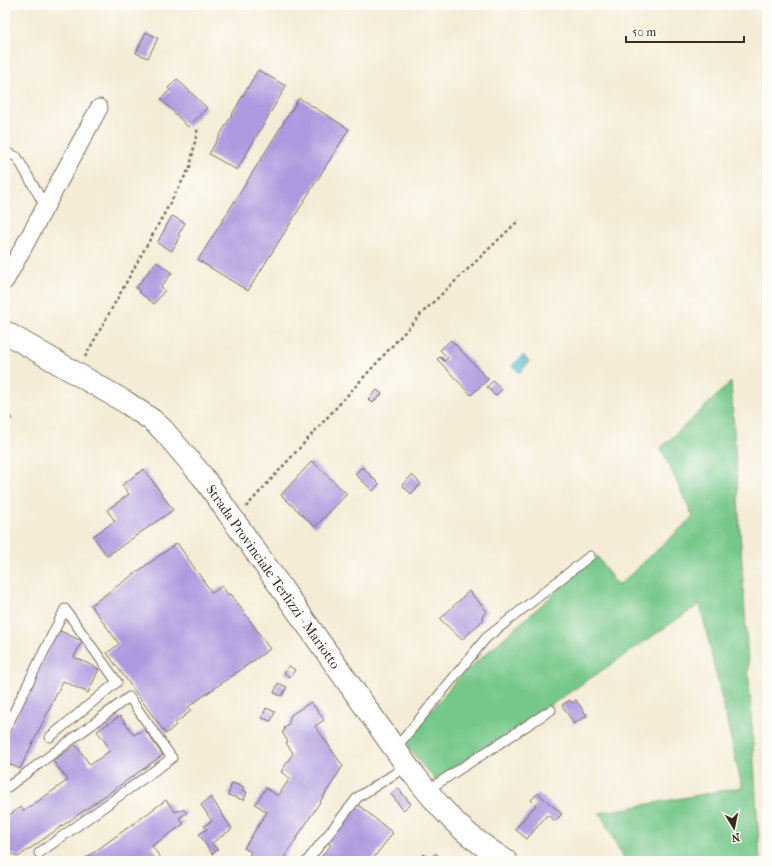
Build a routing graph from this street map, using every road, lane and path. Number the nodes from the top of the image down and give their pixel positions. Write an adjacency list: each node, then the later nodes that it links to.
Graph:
1 (99, 108): 4 (street)
2 (198, 127): 8 (path)
3 (5, 152): 4 (lane)
4 (45, 206): 6 (street)
5 (519, 220): 9 (path)
6 (5, 281)
7 (5, 332): 8 (main road, Strada Provinciale Terlizzi - Mariotto)
8 (76, 373): 9 (main road, Strada Provinciale Terlizzi - Mariotto)
9 (233, 521): 14 (main road, Strada Provinciale Terlizzi - Mariotto)
10 (590, 556): 14 (lane)
11 (551, 710): 17 (lane)
12 (5, 730): 13 (lane)
13 (50, 737)
14 (395, 749): 15 (main road, Strada Provinciale Terlizzi - Mariotto)
15 (407, 766): 17 (main road, Strada Provinciale Terlizzi - Mariotto); 20 (lane)
16 (5, 789): 18 (lane)
17 (426, 791): 19 (main road, Strada Provinciale Terlizzi - Mariotto)
18 (39, 853)
19 (494, 856)
20 (307, 861)

